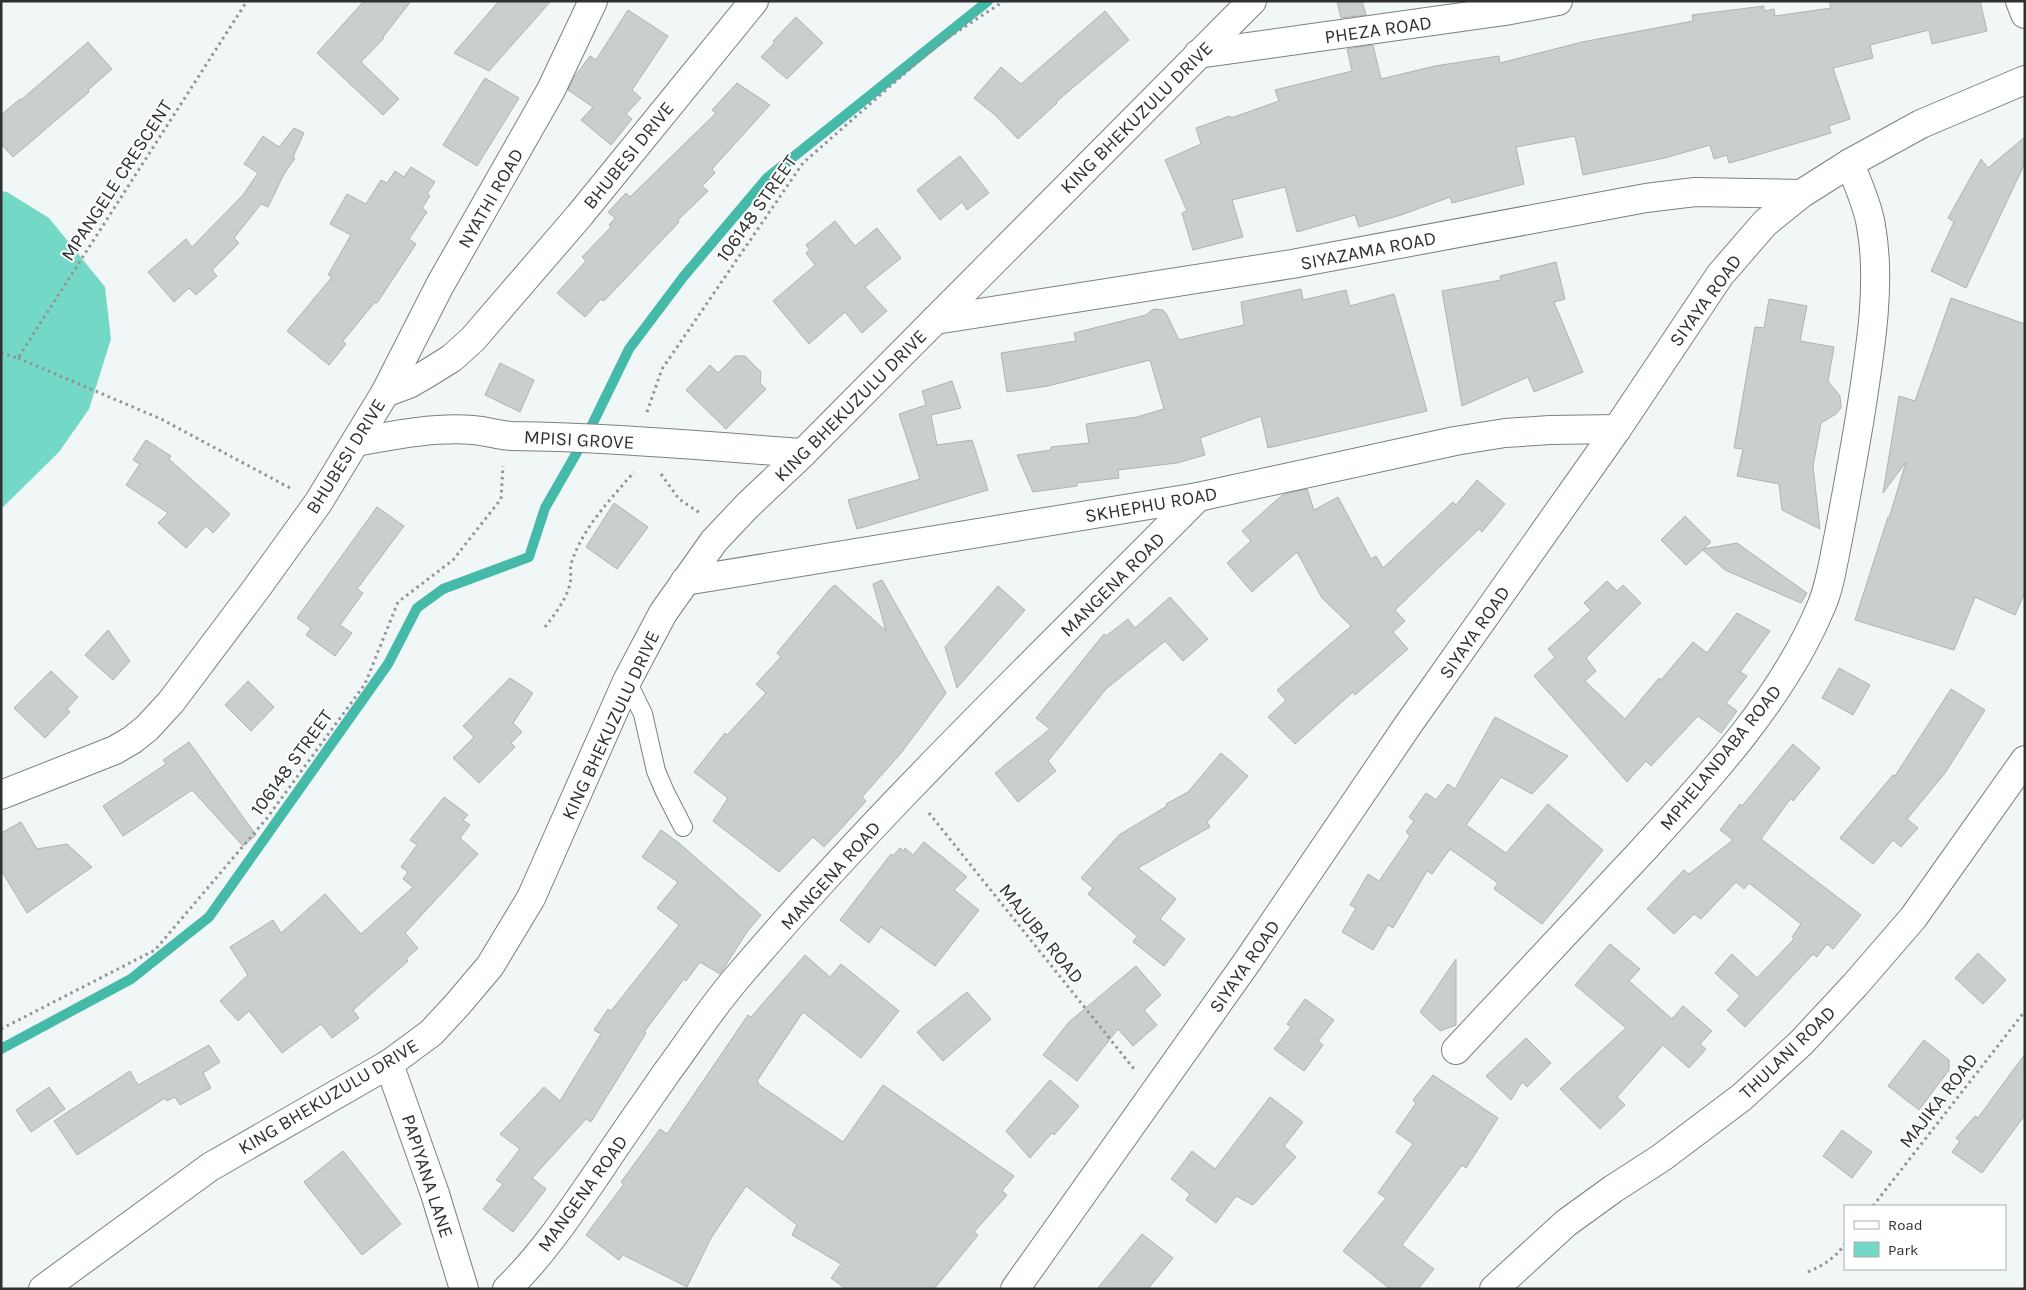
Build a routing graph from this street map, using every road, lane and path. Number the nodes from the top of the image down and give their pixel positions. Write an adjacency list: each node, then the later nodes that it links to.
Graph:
1 (247, 1): 15 (path, MPANGELE CRESCENT)
2 (593, 1): 16 (street, NYATHI ROAD)
3 (754, 1): 16 (street, BHUBESI DRIVE)
4 (1004, 1): 20 (path, 106148 STREET)
5 (1252, 1): 9 (street, KING BHEKUZULU DRIVE)
6 (1558, 1): 9 (street, PHEZA ROAD)
7 (2020, 1): 8 (street)
8 (2025, 14)
9 (1198, 54): 13 (street, KING BHEKUZULU DRIVE)
10 (2025, 80): 11 (street, SIYAYA ROAD)
11 (1850, 162): 12 (street, SIYAYA ROAD); 34 (street, MPHELANDABA ROAD)
12 (1801, 194): 13 (street, SIYAZAMA ROAD); 17 (street, SIYAYA ROAD)
13 (935, 320): 21 (street, KING BHEKUZULU DRIVE)
14 (1, 353): 15 (path)
15 (18, 358): 23 (path)
16 (385, 393): 19 (street, BHUBESI DRIVE)
17 (1617, 429): 22 (street, SKHEPHU ROAD); 36 (street, SIYAYA ROAD)
18 (505, 436): 19 (street, MPISI GROVE); 20 (street, MPISI GROVE); 33 (path, 106148 STREET)
19 (356, 442): 23 (street, BHUBESI DRIVE)
20 (642, 449): 21 (street, MPISI GROVE); 24 (path); 26 (path)
21 (804, 454): 24 (street, KING BHEKUZULU DRIVE)
22 (1198, 497): 25 (street, SKHEPHU ROAD); 29 (street, MANGENA ROAD)
23 (318, 503): 30 (street, BHUBESI DRIVE)
24 (728, 527): 25 (street, KING BHEKUZULU DRIVE)
25 (685, 580): 27 (street, KING BHEKUZULU DRIVE)
26 (545, 627)
27 (627, 681): 31 (lane); 35 (street, KING BHEKUZULU DRIVE)
28 (2025, 760): 44 (street, THULANI ROAD)
29 (909, 789): 36 (path, MAJUBA ROAD); 42 (street, MANGENA ROAD)
30 (1, 795)
31 (682, 827)
32 (2025, 1012): 37 (path, MAJIKA ROAD)
33 (1, 1029)
34 (1456, 1050)
35 (389, 1064): 40 (street, KING BHEKUZULU DRIVE); 41 (street, PAPIYANA LANE)
36 (1154, 1095): 43 (street, SIYAYA ROAD)
37 (1874, 1205)
38 (1844, 1245): 39 (path)
39 (1808, 1272)
40 (43, 1289)
41 (464, 1289)
42 (507, 1289)
43 (1015, 1289)
44 (1494, 1289)

